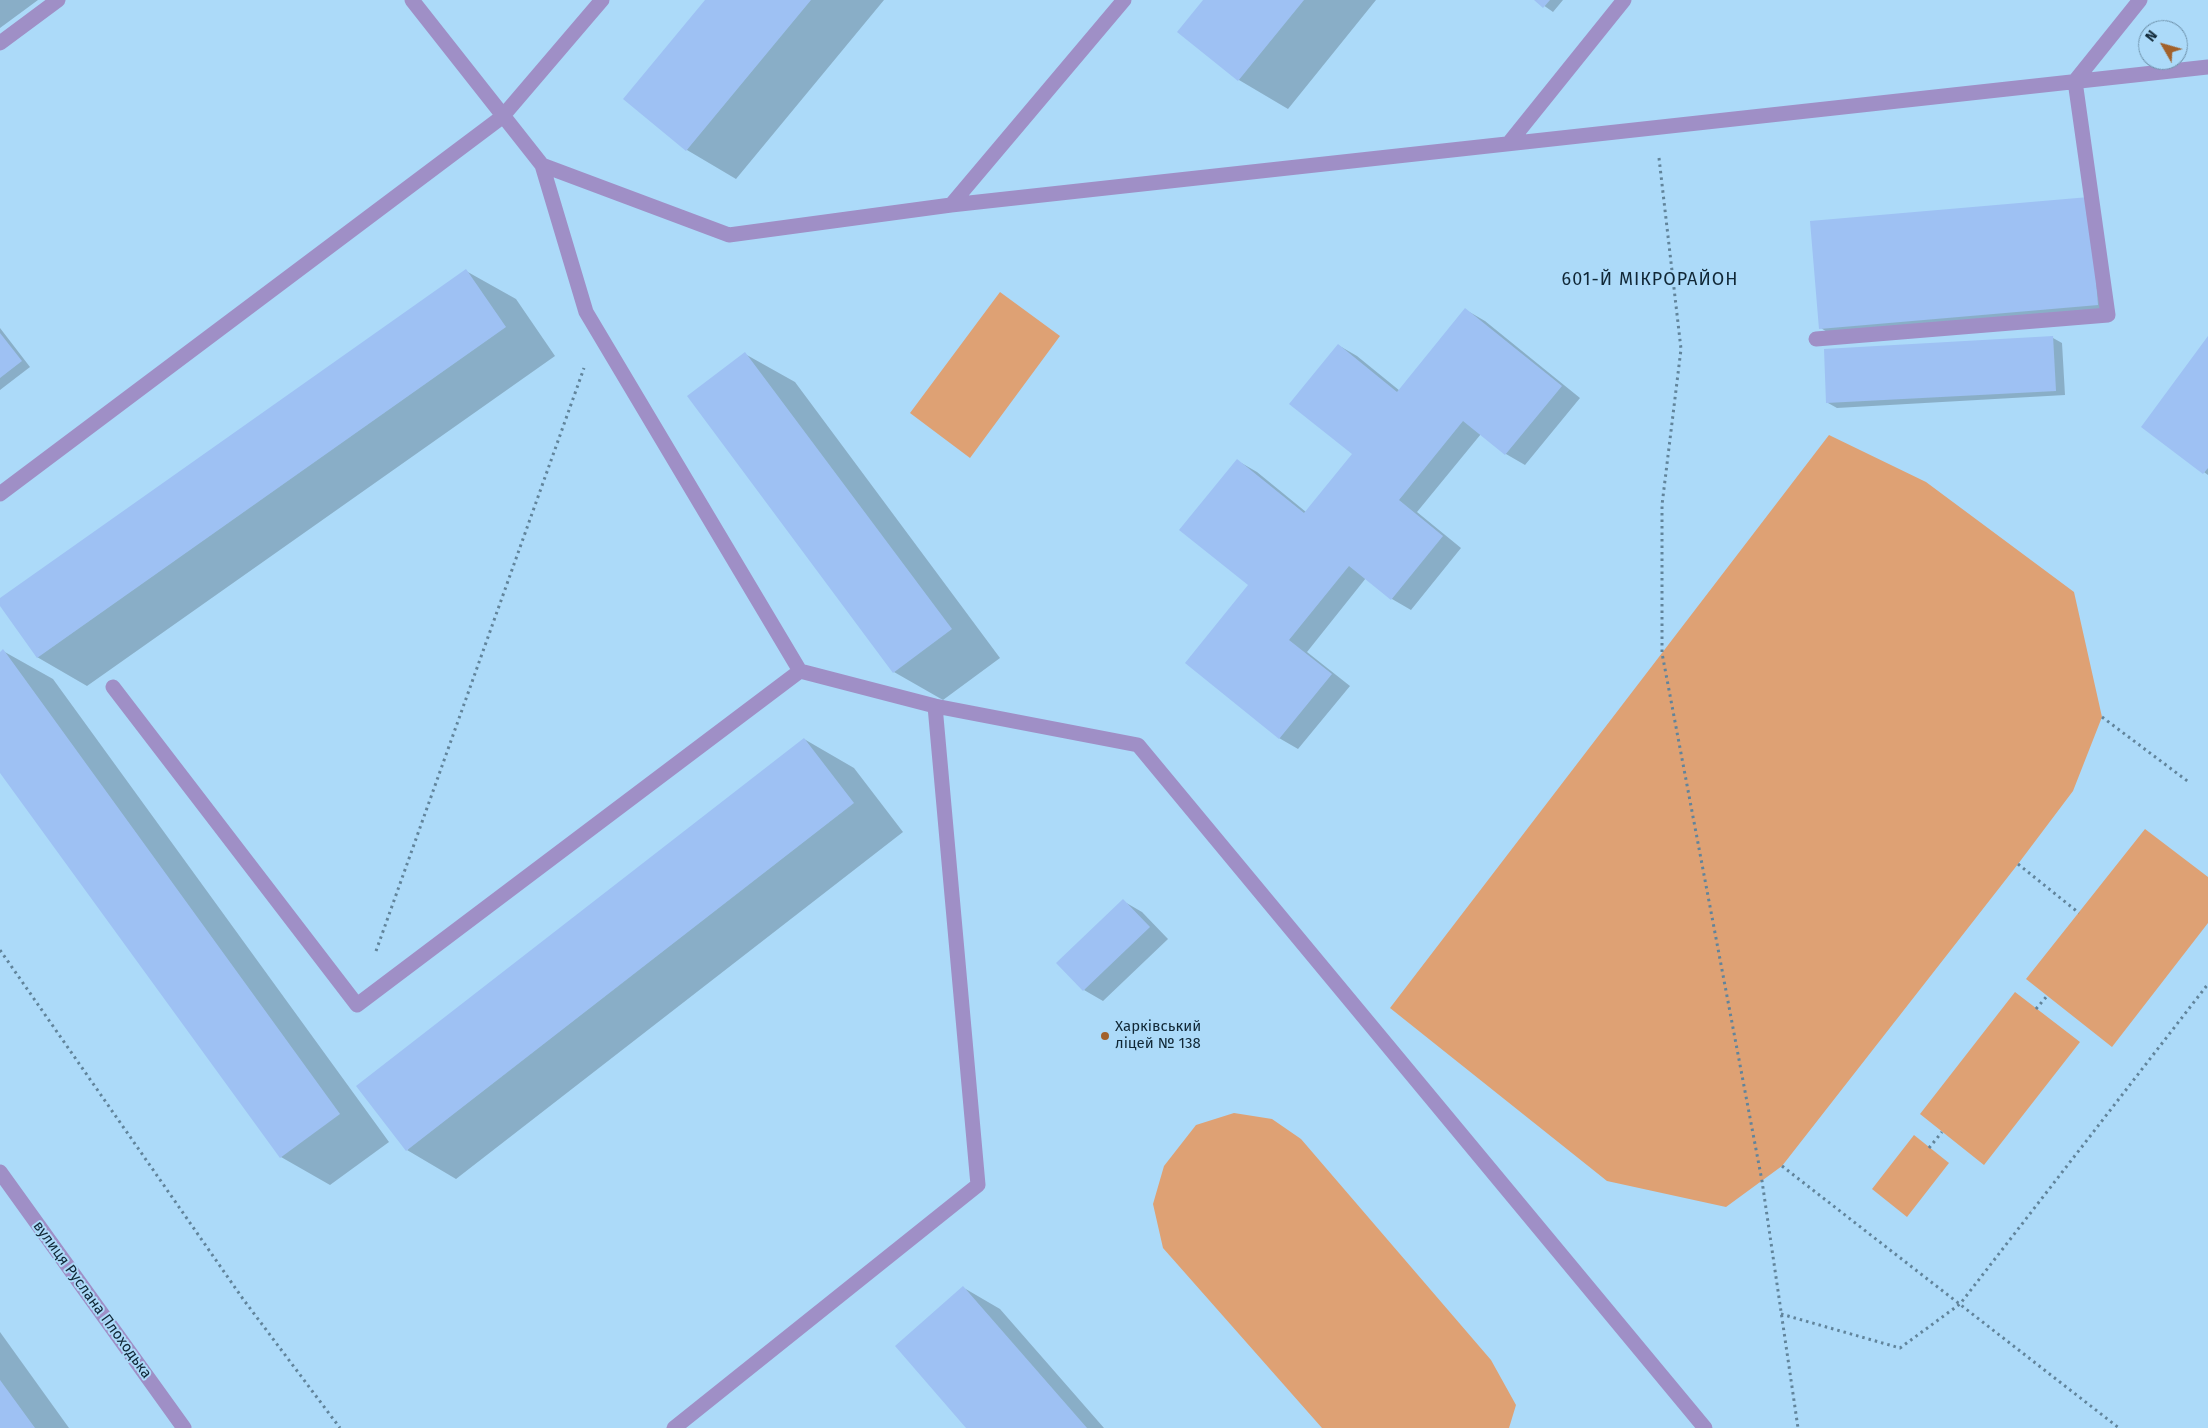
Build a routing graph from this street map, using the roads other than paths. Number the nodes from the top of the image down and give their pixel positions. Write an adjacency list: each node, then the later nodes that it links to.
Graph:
1 (58, 0): 7 (street)
2 (412, 0): 10 (street)
3 (602, 0): 10 (street)
4 (1124, 0): 13 (street)
5 (1624, 0): 11 (street)
6 (2140, 0): 9 (street)
7 (0, 43)
8 (2208, 67): 9 (street)
9 (2075, 82): 11 (street); 14 (street)
10 (502, 118): 12 (street); 15 (street)
11 (1510, 143): 13 (street)
12 (542, 165): 13 (street); 16 (street)
13 (951, 205)
14 (1816, 339)
15 (0, 494)
16 (800, 671): 17 (street); 18 (street)
17 (113, 687)
18 (935, 706): 21 (street); 22 (street)
19 (0, 1172): 20 (street, вулиця Руслана Плоходька)
20 (184, 1428)
21 (674, 1428)
22 (1705, 1428)

